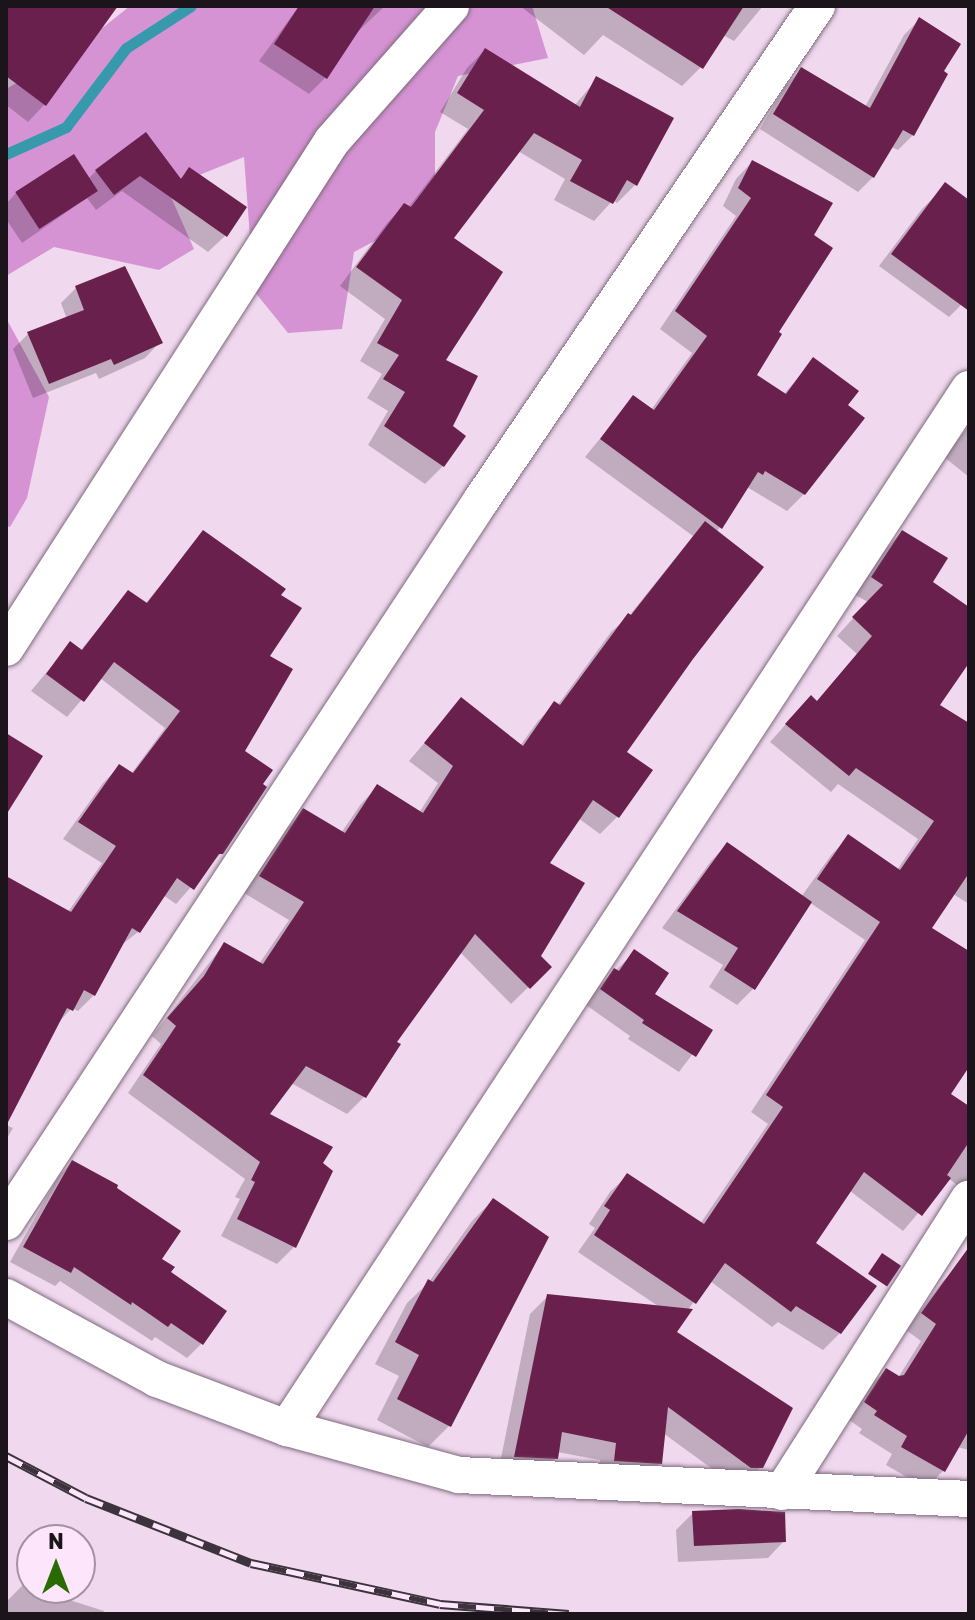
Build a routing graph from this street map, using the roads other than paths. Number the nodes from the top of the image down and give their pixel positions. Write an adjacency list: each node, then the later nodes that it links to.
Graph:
1 (451, 6): 4 (street)
2 (817, 6): 6 (street)
3 (969, 389): 8 (street)
4 (6, 648)
5 (969, 1198): 9 (street)
6 (6, 1222)
7 (6, 1297): 8 (street)
8 (287, 1428): 9 (street)
9 (782, 1492): 10 (street)
10 (969, 1499)

